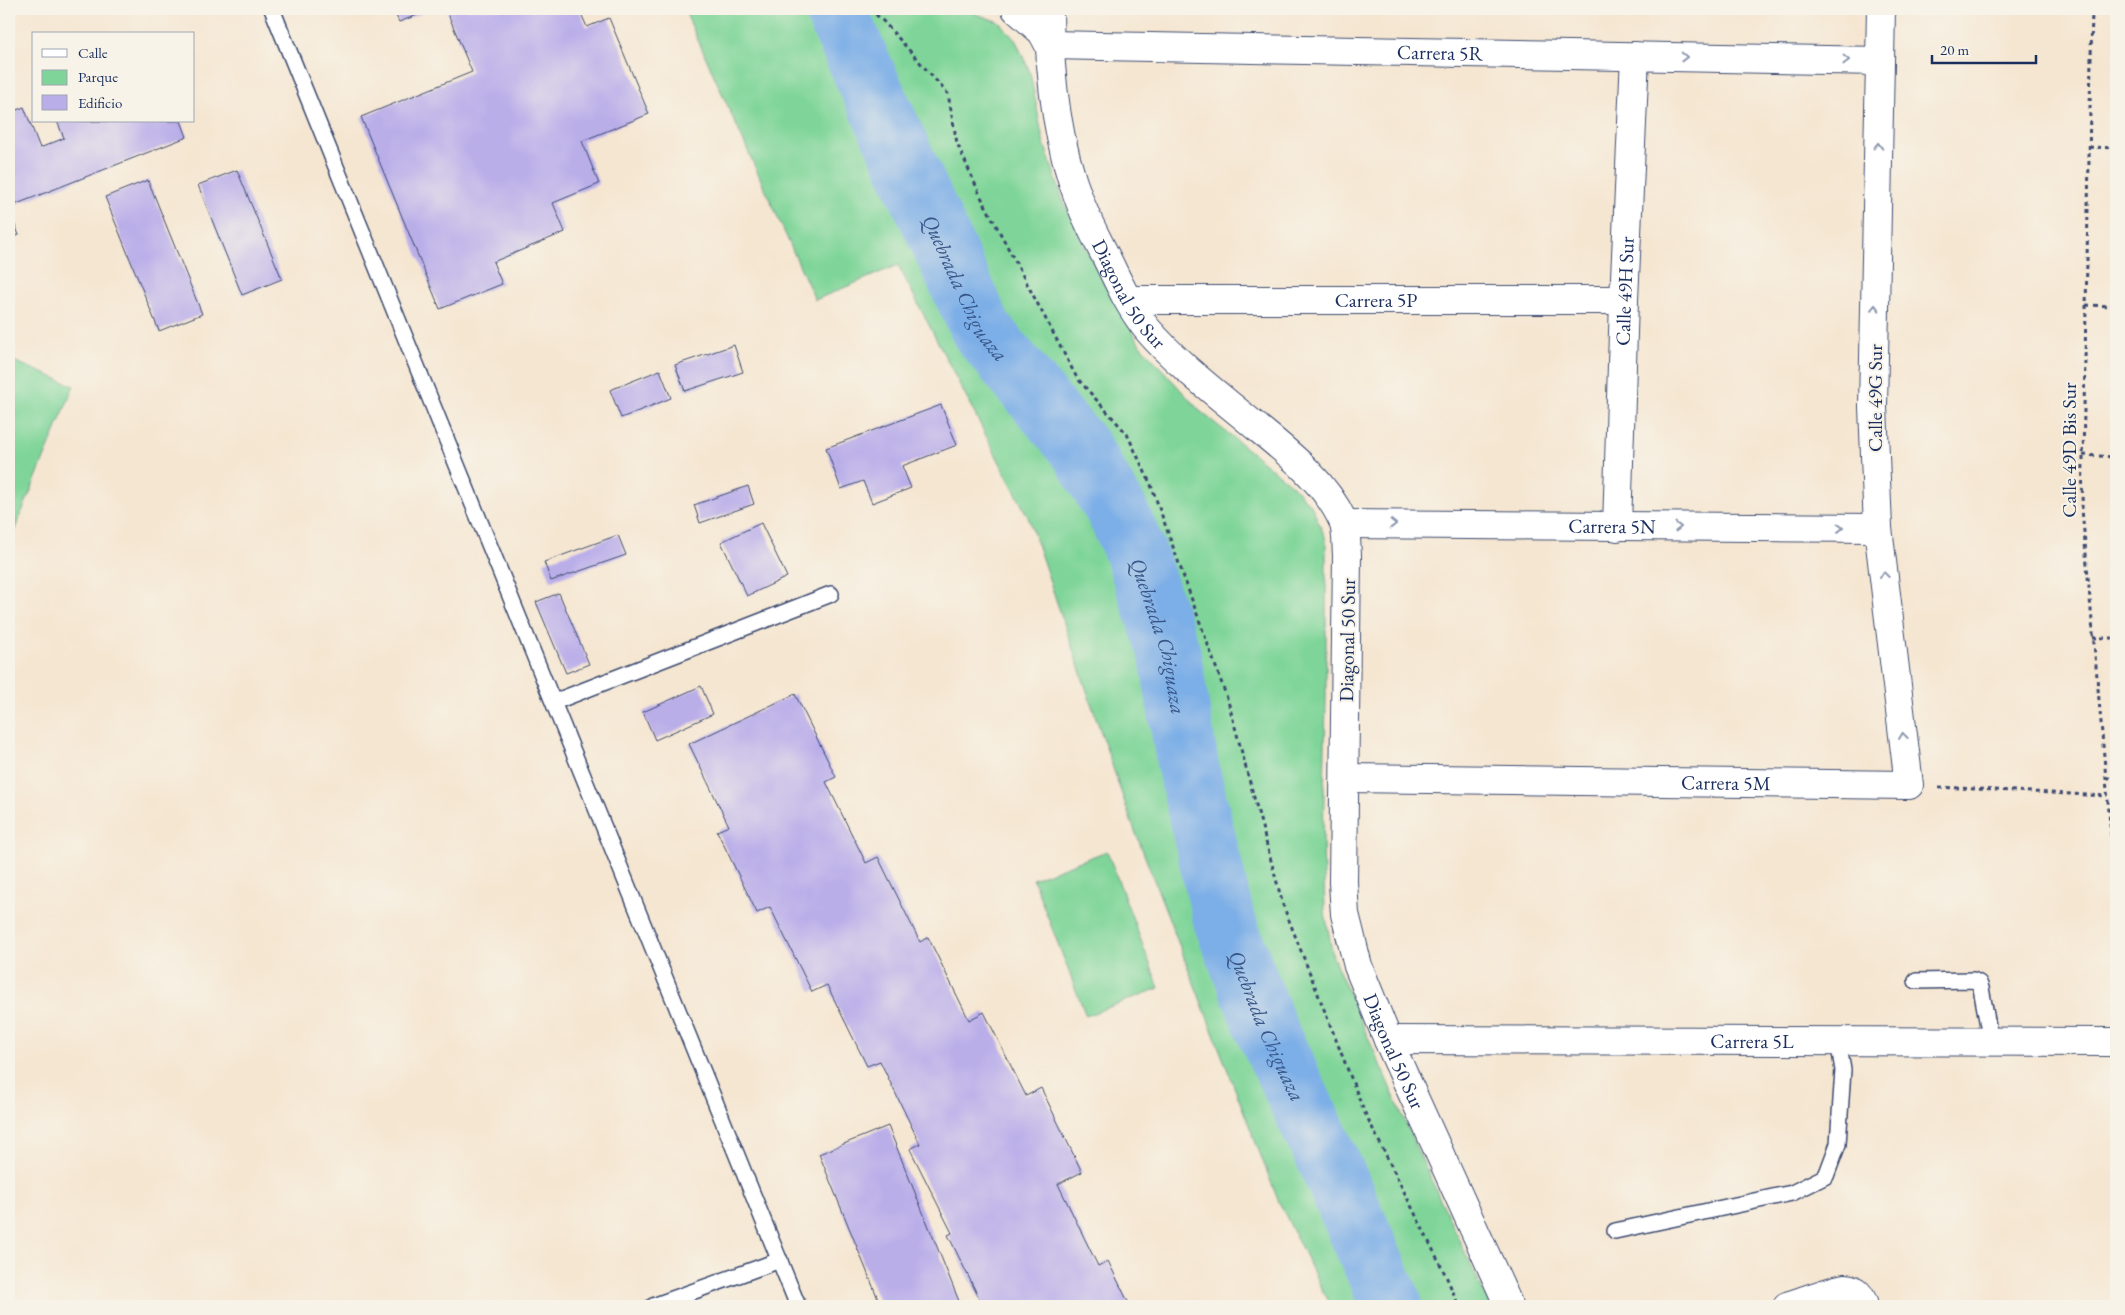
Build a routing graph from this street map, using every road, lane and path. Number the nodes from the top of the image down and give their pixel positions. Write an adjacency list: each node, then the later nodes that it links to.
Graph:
1 (272, 9): 24 (lane)
2 (870, 9): 40 (path)
3 (1016, 9): 7 (street)
4 (1049, 9): 7 (street, Diagonal 50 Sur)
5 (1881, 9): 9 (street, Calle 49G Sur)
6 (2092, 9): 10 (path, Calle 49D Bis Sur)
7 (1049, 45): 8 (street, Carrera 5R); 12 (street, Diagonal 50 Sur)
8 (1635, 56): 9 (street, Carrera 5R, one-way to 9); 13 (street, Calle 49H Sur)
9 (1880, 61): 20 (street, Calle 49G Sur, one-way to 9)
10 (2089, 147): 11 (path); 14 (path, Calle 49D Bis Sur)
11 (2116, 148)
12 (1128, 300): 13 (street, Carrera 5P); 18 (street, Diagonal 50 Sur)
13 (1624, 300): 19 (street, Calle 49H Sur)
14 (2086, 306): 15 (path); 16 (path, Calle 49D Bis Sur)
15 (2116, 306)
16 (2083, 456): 17 (path); 22 (path, Calle 49D Bis Sur)
17 (2116, 457)
18 (1344, 524): 19 (street, Carrera 5N, one-way to 19); 25 (street, Diagonal 50 Sur)
19 (1617, 527): 20 (street, Carrera 5N, one-way to 20)
20 (1878, 528): 28 (street, Calle 49G Sur, one-way to 20)
21 (831, 594): 24 (lane)
22 (2093, 638): 23 (path); 26 (path, Calle 49D Bis Sur)
23 (2116, 638)
24 (554, 702): 37 (lane)
25 (1345, 778): 28 (street, Carrera 5M); 32 (street, Diagonal 50 Sur)
26 (2106, 778): 27 (path); 29 (path, Calle 49D Bis Sur)
27 (2116, 778)
28 (1908, 785): 29 (path)
29 (2107, 796): 30 (path, Calle 49D Bis Sur)
30 (2116, 891)
31 (1916, 982): 34 (lane)
32 (1388, 1040): 33 (street, Carrera 5L); 41 (street, Diagonal 50 Sur)
33 (1838, 1041): 34 (street, Carrera 5L); 36 (lane)
34 (1990, 1042): 35 (street, Carrera 5L)
35 (2116, 1042)
36 (1615, 1232)
37 (780, 1260): 38 (lane); 39 (lane)
38 (654, 1306)
39 (798, 1306)
40 (1459, 1306)
41 (1509, 1306)
42 (1787, 1306): 43 (street)
43 (1864, 1306)

